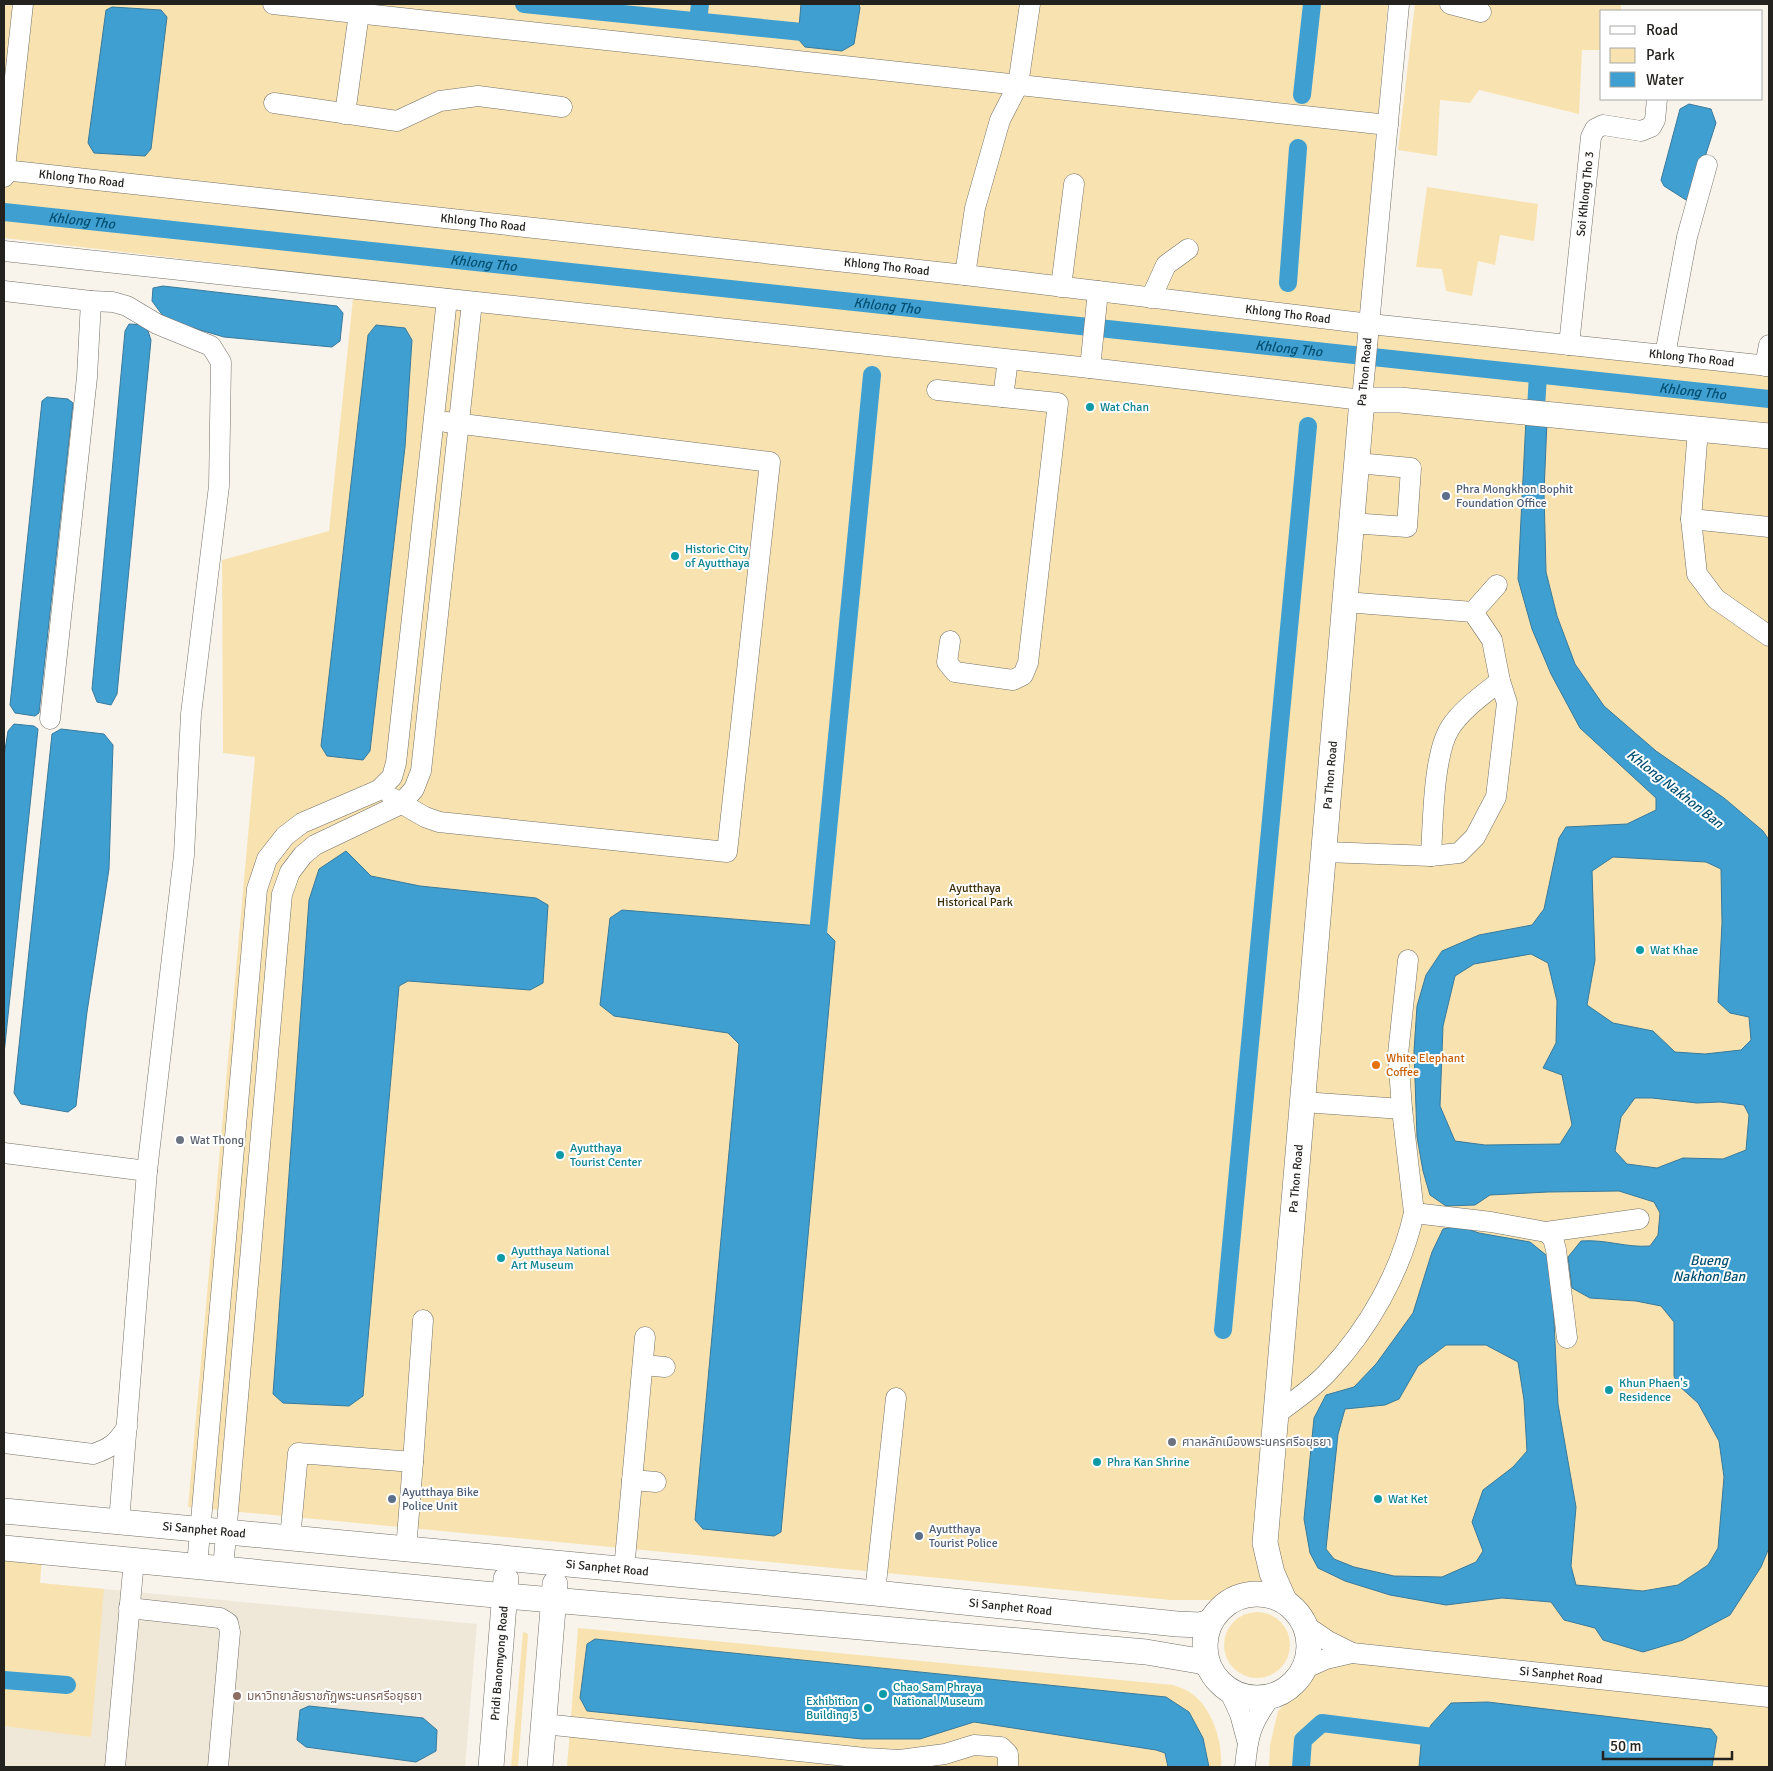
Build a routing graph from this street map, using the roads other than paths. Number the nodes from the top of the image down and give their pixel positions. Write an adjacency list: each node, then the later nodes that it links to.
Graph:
1 (23, 4): 15 (street)
2 (273, 4): 7 (street)
3 (1030, 4): 8 (street)
4 (1399, 4): 13 (street, Pa Thon Road)
5 (1450, 4): 6 (street)
6 (1481, 12)
7 (359, 13): 8 (street); 12 (street)
8 (1018, 85): 13 (street); 19 (street)
9 (1657, 100): 28 (street, Soi Khlong Tho 3)
10 (274, 103): 12 (street)
11 (562, 107): 12 (street)
12 (345, 114)
13 (1388, 125): 27 (street, Pa Thon Road)
14 (1707, 165): 30 (street)
15 (4, 173): 19 (street, Khlong Tho Road)
16 (1074, 184): 20 (street)
17 (1188, 249): 23 (street)
18 (4, 251): 24 (street)
19 (965, 275): 20 (street, Khlong Tho Road)
20 (1061, 287): 22 (street, Khlong Tho Road)
21 (4, 291): 25 (street)
22 (1098, 296): 23 (street, Khlong Tho Road); 32 (street)
23 (1151, 298): 27 (street, Khlong Tho Road)
24 (447, 299): 26 (street); 37 (street)
25 (92, 301): 51 (street); 60 (street)
26 (472, 302): 31 (street); 38 (street)
27 (1369, 328): 28 (street, Khlong Tho Road); 35 (street, Pa Thon Road)
28 (1569, 345): 30 (street, Khlong Tho Road)
29 (1769, 345): 33 (street)
30 (1665, 355): 33 (street, Khlong Tho Road)
31 (1008, 360): 32 (street); 36 (street)
32 (1091, 363): 35 (street)
33 (1767, 366)
34 (936, 390): 36 (street)
35 (1363, 391): 39 (main road); 41 (main road, Pa Thon Road)
36 (1003, 397): 49 (street)
37 (434, 420): 38 (street); 52 (street)
38 (459, 424): 53 (street); 53 (street)
39 (1698, 429): 40 (main road); 42 (street)
40 (1769, 436)
41 (1357, 463): 43 (main road, Pa Thon Road); 43 (street)
42 (1691, 519): 44 (street); 48 (street)
43 (1352, 523): 46 (main road, Pa Thon Road)
44 (1769, 527)
45 (1497, 585): 47 (street)
46 (1345, 602): 47 (street); 54 (main road, Pa Thon Road)
47 (1473, 612): 50 (street)
48 (1769, 636)
49 (950, 641)
50 (1500, 681): 55 (street); 55 (street)
51 (50, 719)
52 (379, 790): 53 (street); 78 (street)
53 (401, 804): 79 (street)
54 (1324, 852): 55 (street); 57 (main road, Pa Thon Road)
55 (1431, 856)
56 (1408, 960): 58 (street)
57 (1303, 1102): 58 (street); 70 (main road, Pa Thon Road)
58 (1402, 1109): 61 (street)
59 (6, 1153): 60 (street)
60 (147, 1170): 71 (street)
61 (1414, 1213): 63 (street); 70 (street)
62 (1639, 1220): 63 (street)
63 (1546, 1232): 66 (street)
64 (423, 1320): 73 (street)
65 (645, 1337): 67 (street)
66 (1566, 1338)
67 (643, 1365): 68 (street); 74 (street)
68 (665, 1367)
69 (896, 1398): 90 (street)
70 (1276, 1414): 81 (main road, Pa Thon Road)
71 (126, 1427): 72 (street); 77 (street)
72 (4, 1444)
73 (412, 1462): 80 (street); 83 (street)
74 (632, 1480): 75 (street); 89 (street)
75 (656, 1482)
76 (4, 1511): 77 (main road, Si Sanphet Road)
77 (119, 1522): 78 (main road, Si Sanphet Road)
78 (200, 1530): 79 (main road, Si Sanphet Road); 87 (street)
79 (226, 1533): 80 (main road, Si Sanphet Road); 88 (street)
80 (290, 1538): 83 (main road, Si Sanphet Road)
81 (1265, 1547): 92 (main road, Pa Thon Road); 95 (main road, Pa Thon Road)
82 (4, 1548): 85 (main road)
83 (406, 1550): 84 (main road, Si Sanphet Road)
84 (508, 1559): 86 (main road, Si Sanphet Road); 91 (main road, Pridi Banomyong Road)
85 (134, 1560): 87 (main road); 97 (street)
86 (556, 1564): 89 (main road, Si Sanphet Road); 94 (main road)
87 (198, 1566): 88 (main road)
88 (223, 1569): 91 (main road)
89 (624, 1570): 90 (main road, Si Sanphet Road)
90 (875, 1593): 93 (main road, Si Sanphet Road)
91 (505, 1596): 94 (main road); 113 (main road, Pridi Banomyong Road)
92 (1239, 1596): 95 (main road); 98 (main road)
93 (915, 1597): 96 (main road, Si Sanphet Road); 100 (main road)
94 (554, 1600): 100 (main road); 108 (main road)
95 (1284, 1600): 99 (main road)
96 (992, 1605): 98 (main road, Si Sanphet Road); 101 (main road)
97 (130, 1608): 111 (street); 112 (street)
98 (1210, 1622): 103 (main road)
99 (1306, 1626): 102 (street, Si Sanphet Road); 104 (main road)
100 (911, 1632): 101 (main road)
101 (988, 1638): 103 (main road)
102 (1352, 1652): 104 (street, Si Sanphet Road); 107 (street, Si Sanphet Road)
103 (1208, 1664): 105 (main road)
104 (1304, 1669): 106 (main road)
105 (1229, 1690): 106 (main road); 109 (street)
106 (1272, 1696): 109 (street)
107 (1769, 1697)
108 (544, 1724): 110 (street); 114 (main road)
109 (1247, 1740): 116 (street)
110 (786, 1759): 115 (street)
111 (115, 1767)
112 (218, 1767)
113 (491, 1767)
114 (540, 1767)
115 (1008, 1767)
116 (1245, 1767)

